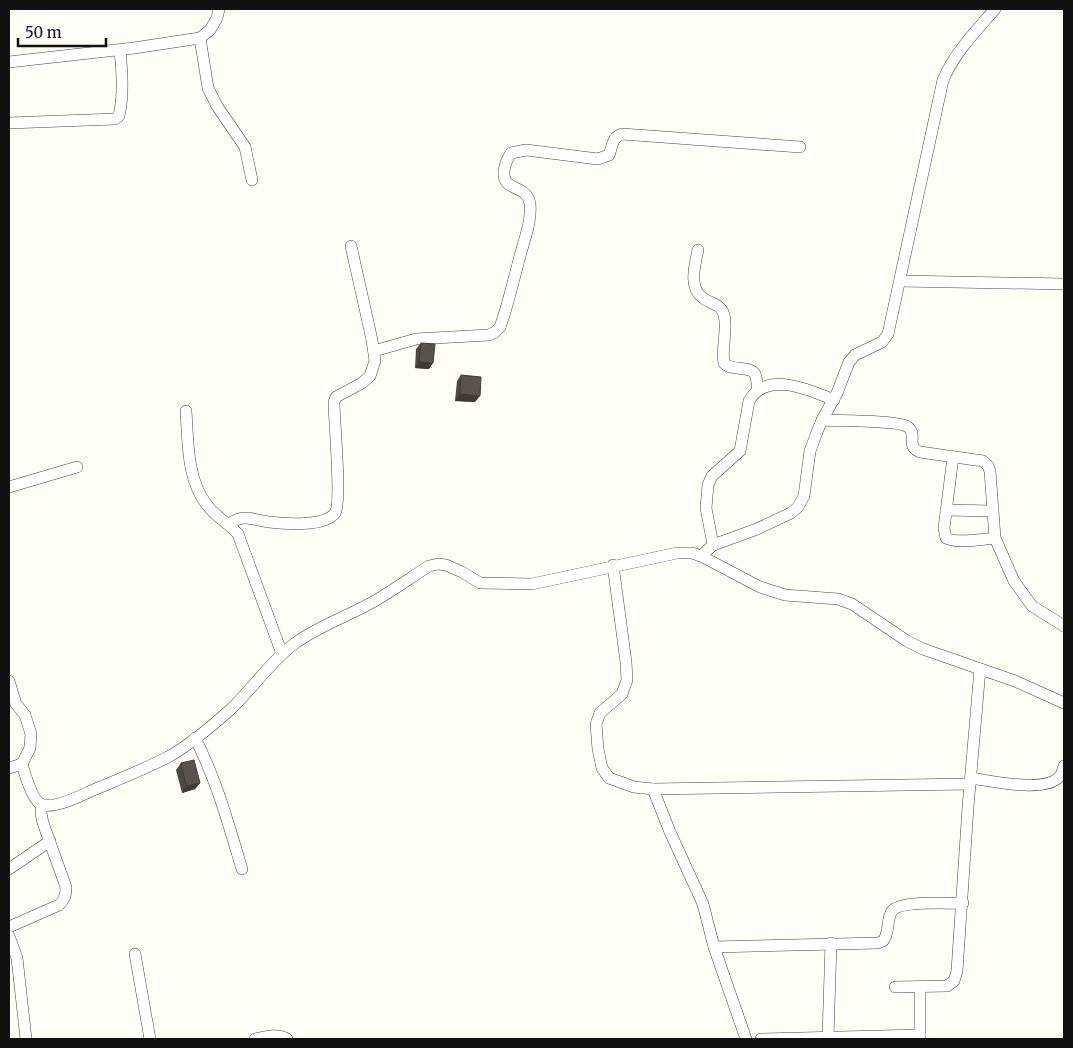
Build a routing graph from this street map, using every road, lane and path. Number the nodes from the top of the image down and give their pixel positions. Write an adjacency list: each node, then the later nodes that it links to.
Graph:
1 (220, 9): 3 (street)
2 (995, 9): 11 (street)
3 (200, 38): 4 (street); 8 (street)
4 (120, 50): 5 (street); 6 (street)
5 (9, 62)
6 (9, 123)
7 (800, 147): 13 (street)
8 (252, 180)
9 (351, 246): 13 (street)
10 (698, 250): 14 (street)
11 (900, 281): 12 (street); 15 (street)
12 (1064, 284)
13 (374, 350): 23 (street)
14 (758, 390): 15 (street); 25 (street)
15 (834, 400): 17 (street)
16 (186, 412): 23 (street)
17 (822, 420): 18 (street); 25 (street)
18 (953, 457): 21 (street); 22 (street)
19 (77, 467): 20 (street)
20 (9, 486)
21 (946, 510): 22 (street); 24 (street)
22 (992, 511): 24 (street)
23 (229, 524): 29 (street)
24 (996, 538): 28 (street)
25 (713, 544): 26 (street)
26 (700, 556): 27 (street); 30 (street)
27 (613, 565): 29 (street); 38 (street)
28 (1064, 626)
29 (282, 654): 33 (street)
30 (980, 669): 32 (street); 37 (street)
31 (9, 680): 34 (street)
32 (1064, 703)
33 (195, 738): 39 (street); 42 (street)
34 (22, 764): 36 (street); 39 (street)
35 (1064, 766): 37 (street)
36 (9, 768)
37 (971, 781): 38 (street); 43 (street)
38 (653, 790): 47 (street)
39 (42, 805): 40 (street)
40 (50, 841): 41 (street); 44 (street)
41 (9, 869)
42 (242, 869)
43 (962, 903): 46 (street); 50 (street)
44 (9, 927)
45 (9, 936): 53 (street)
46 (831, 943): 47 (street); 51 (street)
47 (714, 947): 57 (street)
48 (135, 954): 54 (street)
49 (894, 987): 50 (street)
50 (920, 987): 52 (street)
51 (828, 1037): 52 (street); 58 (street)
52 (920, 1037)
53 (26, 1039)
54 (150, 1039)
55 (254, 1039): 56 (street)
56 (287, 1039)
57 (746, 1039)
58 (761, 1039)

